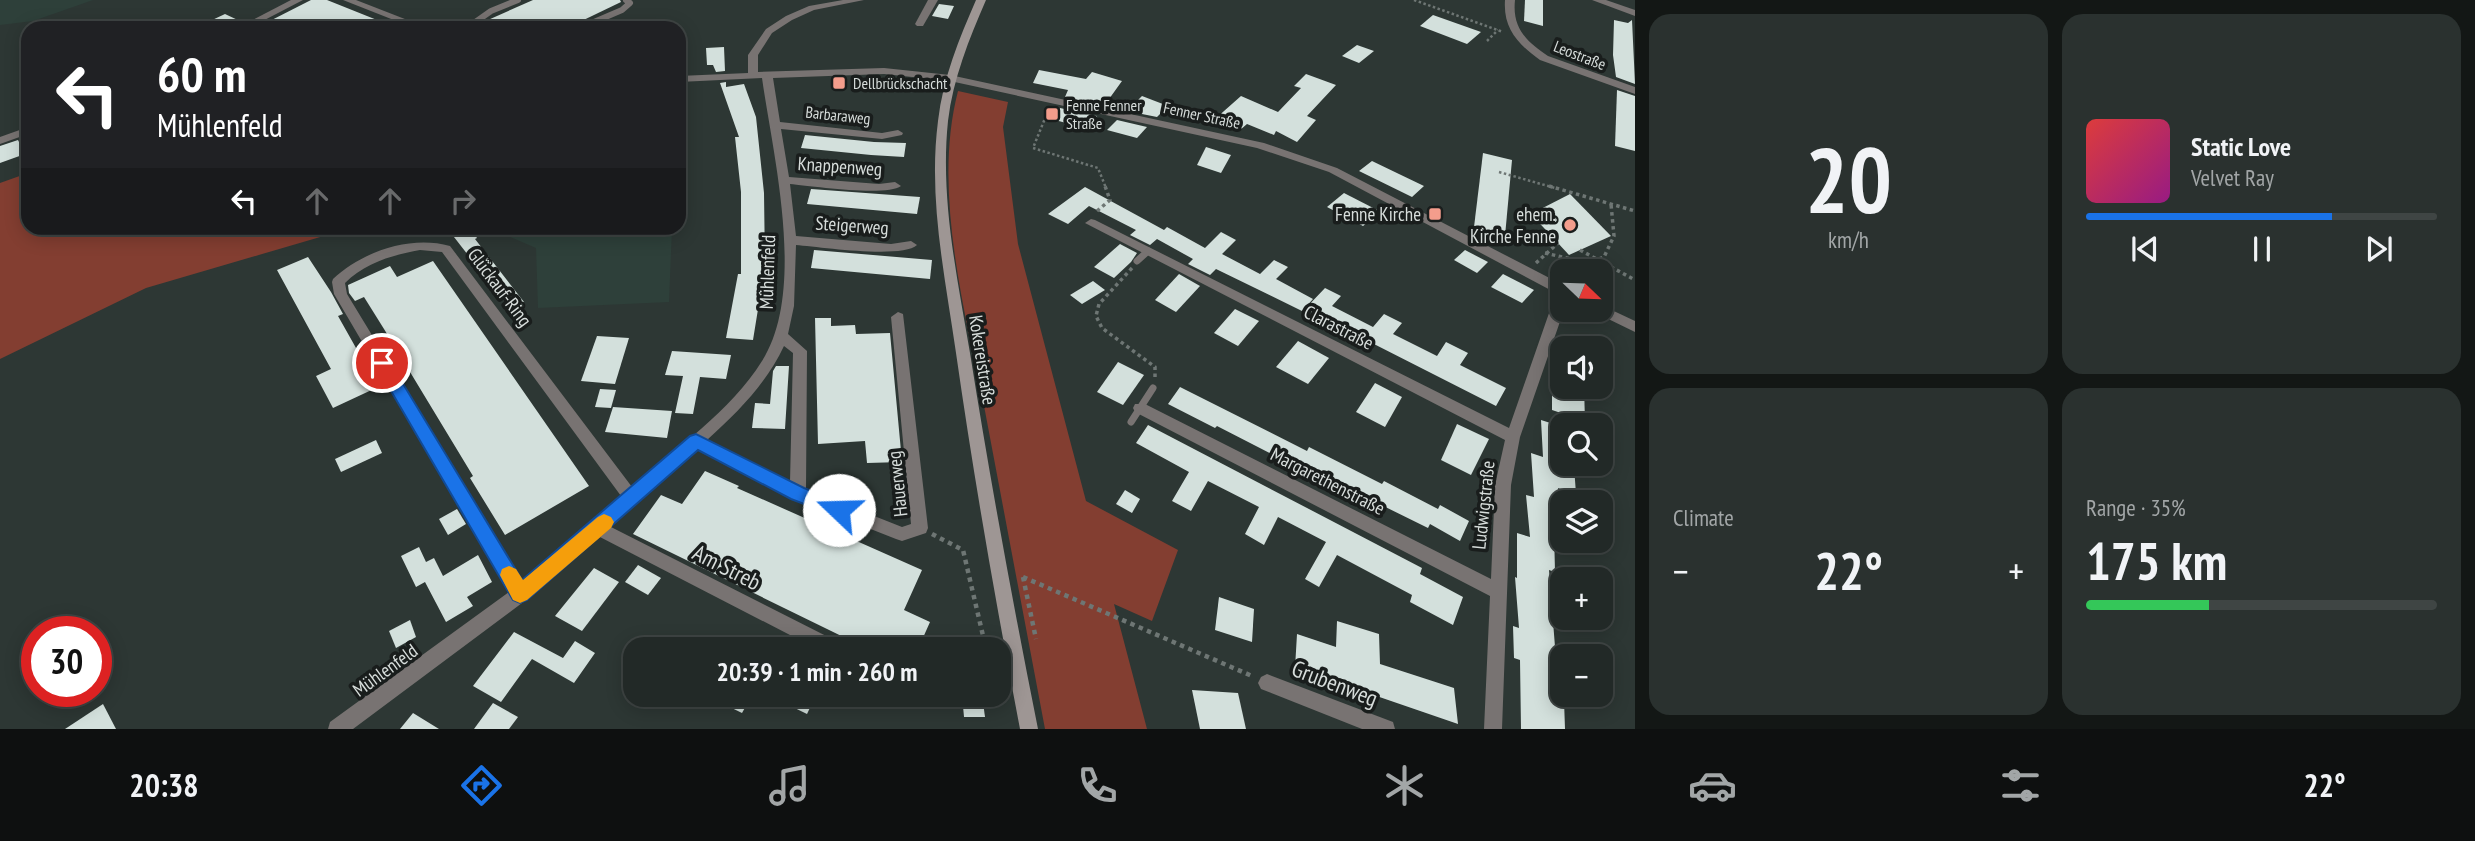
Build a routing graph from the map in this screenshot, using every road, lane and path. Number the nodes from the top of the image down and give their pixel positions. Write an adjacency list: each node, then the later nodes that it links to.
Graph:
1 (298, 0): 12 (street)
2 (348, 0): 13 (street)
3 (517, 0): 14 (lane)
4 (626, 0): 15 (lane)
5 (859, 0): 20 (street)
6 (933, 0): 16 (street)
7 (981, 0): 21 (main road, Kokereistraße)
8 (1414, 0): 17 (path)
9 (1510, 0): 18 (street)
10 (1597, 0): 11 (street)
11 (1635, 11)
12 (256, 21)
13 (405, 21)
14 (477, 21)
15 (596, 21)
16 (920, 24)
17 (1498, 30): 18 (path); 19 (path)
18 (1518, 37): 23 (street, Leostraße)
19 (1487, 41)
20 (760, 75): 21 (street, Fenner Straße); 22 (street, Fenner Straße); 25 (street, Mühlenfeld)
21 (950, 78): 24 (street, Fenner Straße); 68 (main road, Kokereistraße)
22 (686, 79)
23 (1635, 91)
24 (1053, 100): 34 (path); 45 (street, Fenner Straße)
25 (774, 125): 27 (street, Barbaraweg); 30 (street, Mühlenfeld)
26 (21, 133): 28 (street)
27 (898, 133)
28 (0, 141)
29 (1499, 172): 32 (path)
30 (783, 180): 31 (street, Knappenweg); 35 (street, Mühlenfeld)
31 (895, 186)
32 (1611, 204): 33 (path); 43 (path)
33 (1635, 211)
34 (1091, 223): 40 (street, Clarastraße)
35 (789, 240): 37 (street, Steigerweg); 52 (street, Mühlenfeld)
36 (1558, 243): 39 (path)
37 (911, 245)
38 (1580, 250): 42 (path)
39 (1545, 253): 41 (path); 45 (path)
40 (1142, 256): 53 (path); 55 (street, Clarastraße)
41 (1568, 259)
42 (1595, 259)
43 (1599, 259)
44 (1614, 268): 46 (path)
45 (1528, 272): 47 (street, Fenner Straße)
46 (1635, 279)
47 (1550, 285)
48 (1614, 316): 51 (street)
49 (898, 317): 60 (street, Hauerweg)
50 (1553, 322): 55 (street, Ludwigstraße)
51 (1635, 327)
52 (781, 336): 56 (street, Mühlenfeld); 57 (street)
53 (1153, 388): 54 (lane, Margarethenstraße)
54 (1135, 415): 61 (street, Margarethenstraße)
55 (1513, 437): 61 (street, Ludwigstraße)
56 (696, 441): 57 (street, Hauerweg); 58 (street, Mühlenfeld)
57 (798, 493): 60 (street, Hauerweg)
58 (631, 498): 59 (street, Mühlenfeld); 62 (street, Glückauf-Ring)
59 (598, 528): 62 (street, Mühlenfeld); 63 (street, Am Streb)
60 (920, 528): 64 (path)
61 (1497, 591): 70 (street, Ludwigstraße)
62 (520, 594): 67 (street, Mühlenfeld)
63 (811, 637)
64 (983, 637)
65 (1035, 639): 66 (path)
66 (1267, 683): 69 (street, Grubenweg)
67 (337, 729)
68 (1029, 729)
69 (1386, 729)
70 (1493, 729)

